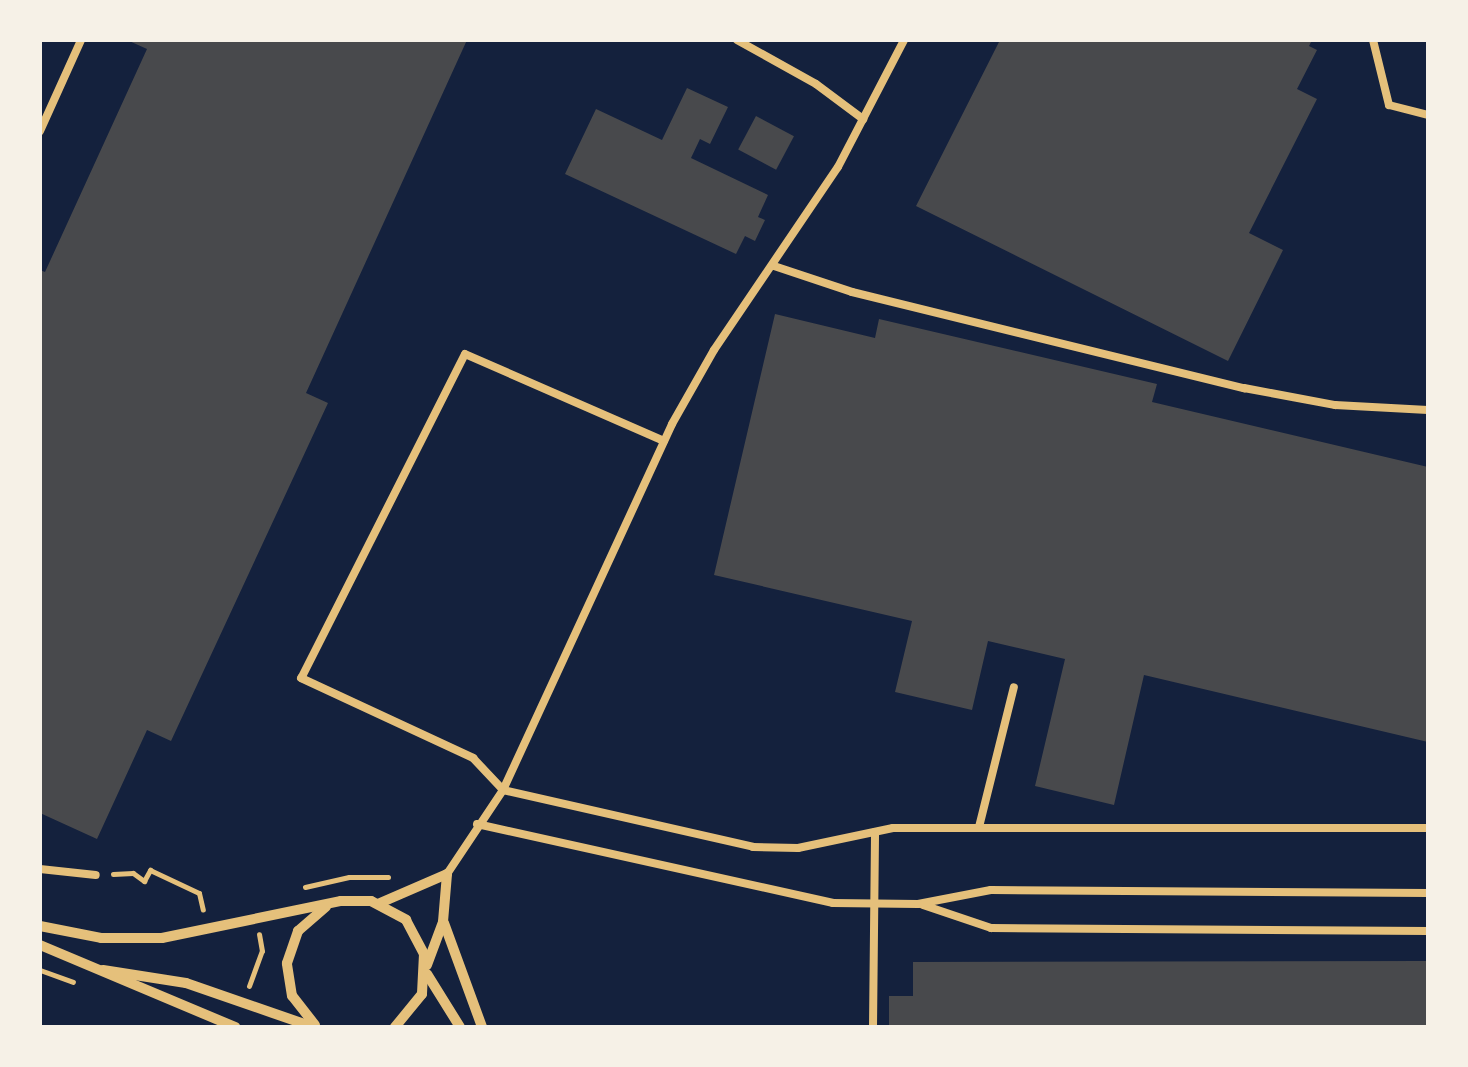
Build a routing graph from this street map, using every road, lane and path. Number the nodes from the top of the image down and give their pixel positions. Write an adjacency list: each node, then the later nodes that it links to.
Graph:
1 (81, 40): 7 (lane)
2 (737, 40): 6 (lane)
3 (904, 40): 6 (lane)
4 (1373, 40): 5 (lane)
5 (1428, 115)
6 (863, 119): 8 (lane)
7 (40, 131)
8 (774, 266): 9 (lane); 10 (lane)
9 (1428, 410)
10 (664, 441): 12 (lane); 12 (lane)
11 (1014, 687): 14 (lane)
12 (503, 790): 13 (lane); 16 (lane)
13 (477, 824): 18 (lane); 23 (lane)
14 (978, 827): 15 (lane); 16 (lane)
15 (1428, 828)
16 (874, 832): 23 (lane)
17 (40, 869): 19 (lane)
18 (446, 874): 22 (street); 26 (street)
19 (96, 875): 25 (path)
20 (1428, 893): 24 (lane)
21 (341, 901): 22 (street); 27 (street); 35 (street)
22 (379, 903): 32 (street)
23 (874, 903): 24 (lane); 39 (lane)
24 (918, 904): 29 (lane)
25 (204, 910)
26 (443, 922): 32 (street); 38 (street)
27 (40, 926)
28 (257, 926): 33 (path)
29 (1428, 931)
30 (40, 945): 31 (street)
31 (104, 970): 34 (street); 35 (street)
32 (426, 970): 36 (street); 37 (street)
33 (247, 992)
34 (235, 1027)
35 (315, 1027)
36 (395, 1027)
37 (460, 1027)
38 (482, 1027)
39 (872, 1027)

